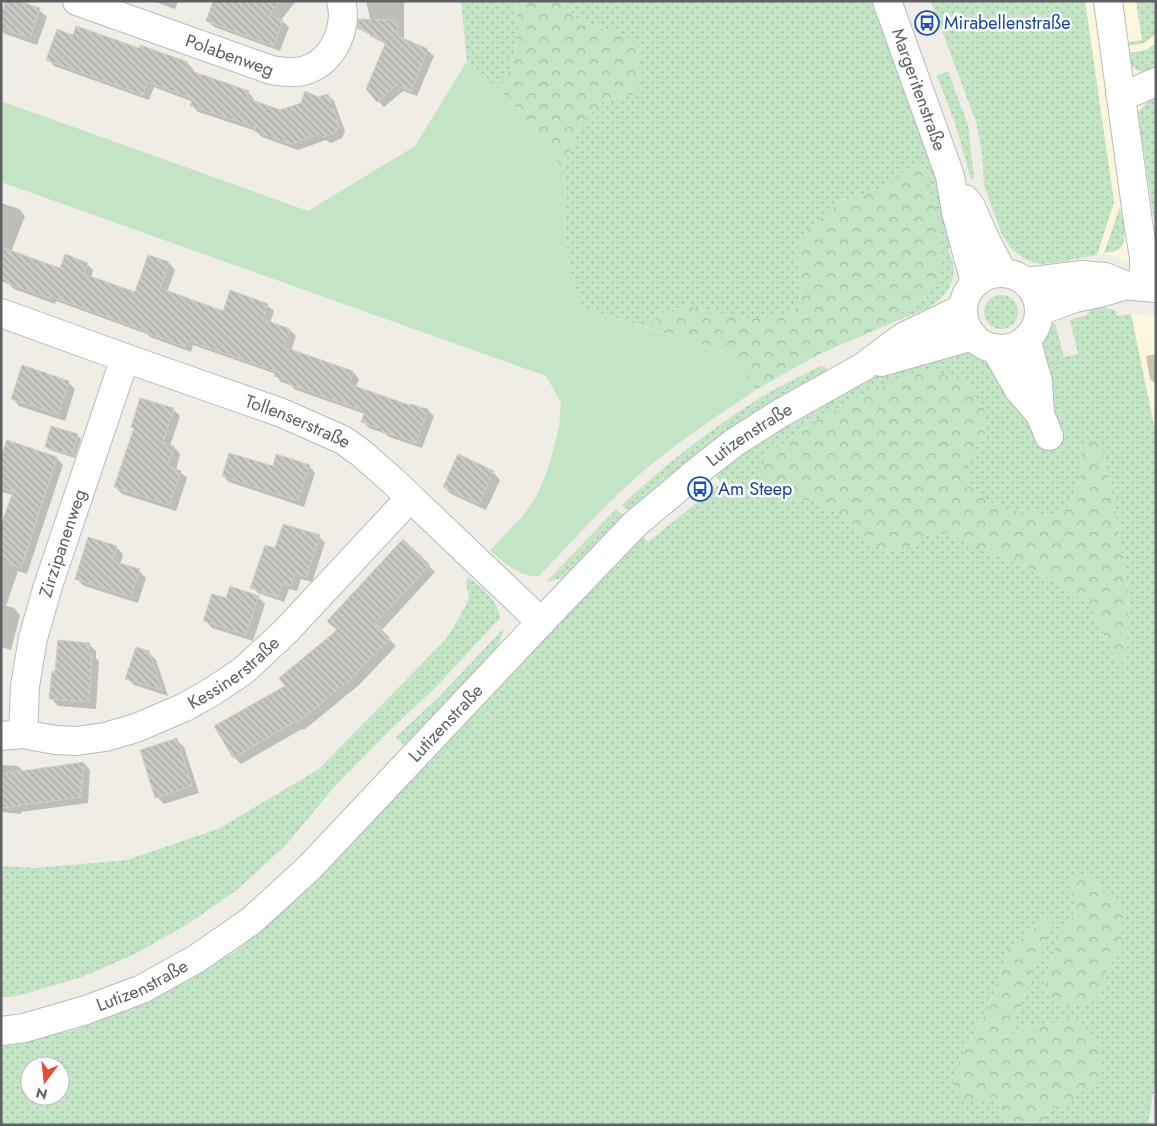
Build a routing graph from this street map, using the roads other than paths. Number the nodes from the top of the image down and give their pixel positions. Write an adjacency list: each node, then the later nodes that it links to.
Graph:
1 (77, 1): 2 (street, Polabenweg)
2 (341, 1)
3 (887, 1): 7 (street, Margeritenstraße)
4 (1108, 1): 6 (street)
5 (1156, 82): 6 (street)
6 (1120, 93): 10 (street)
7 (950, 176): 8 (street, Margeritenstraße); 9 (street, Margeritenstraße)
8 (1015, 278): 9 (street); 10 (street); 12 (street)
9 (975, 282): 11 (street)
10 (1141, 287): 12 (street)
11 (963, 308): 15 (street); 17 (street, Lutizenstraße)
12 (1039, 311): 14 (street)
13 (1, 313): 16 (street, Tollenserstraße)
14 (1026, 339): 15 (street); 15 (street)
15 (984, 342): 17 (street, Lutizenstraße)
16 (125, 358): 18 (street, Tollenserstraße); 20 (street, Zirzipanenweg)
17 (863, 367): 19 (street, Lutizenstraße)
18 (410, 498): 19 (street, Tollenserstraße); 20 (street, Kessinerstraße)
19 (541, 622): 21 (street, Lutizenstraße)
20 (12, 735)
21 (1, 1032)

